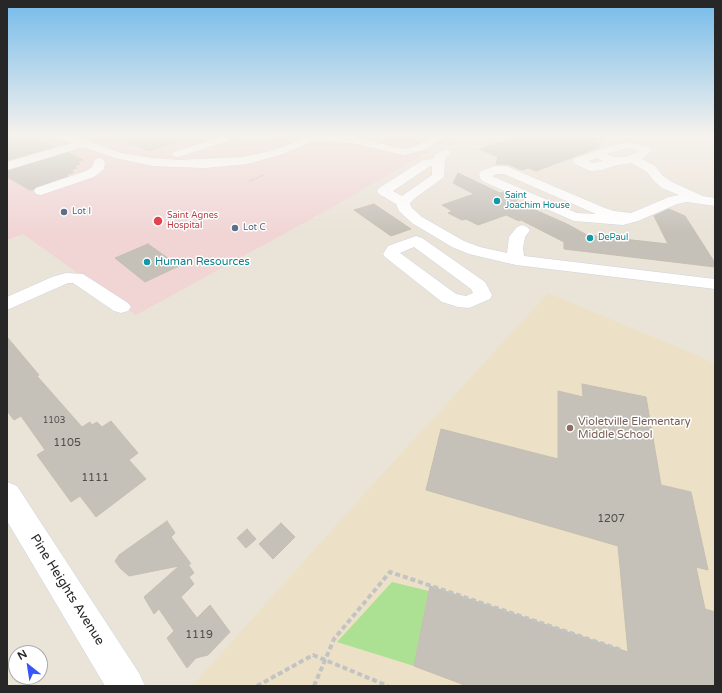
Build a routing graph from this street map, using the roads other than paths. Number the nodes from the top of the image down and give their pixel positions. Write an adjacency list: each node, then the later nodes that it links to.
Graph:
1 (98, 168): 5 (street)
2 (419, 168): 7 (street)
3 (440, 168): 7 (street)
4 (650, 168): 6 (street)
5 (41, 191)
6 (699, 199): 8 (street); 9 (street)
7 (403, 202): 11 (street)
8 (715, 202)
9 (628, 220): 9 (street)
10 (522, 230): 13 (street)
11 (439, 234): 12 (street); 13 (street)
12 (416, 242): 12 (street)
13 (516, 260): 14 (street)
14 (715, 284)
15 (7, 304): 16 (street)
16 (121, 307)
17 (7, 495): 18 (street, Pine Heights Avenue)
18 (126, 686)

